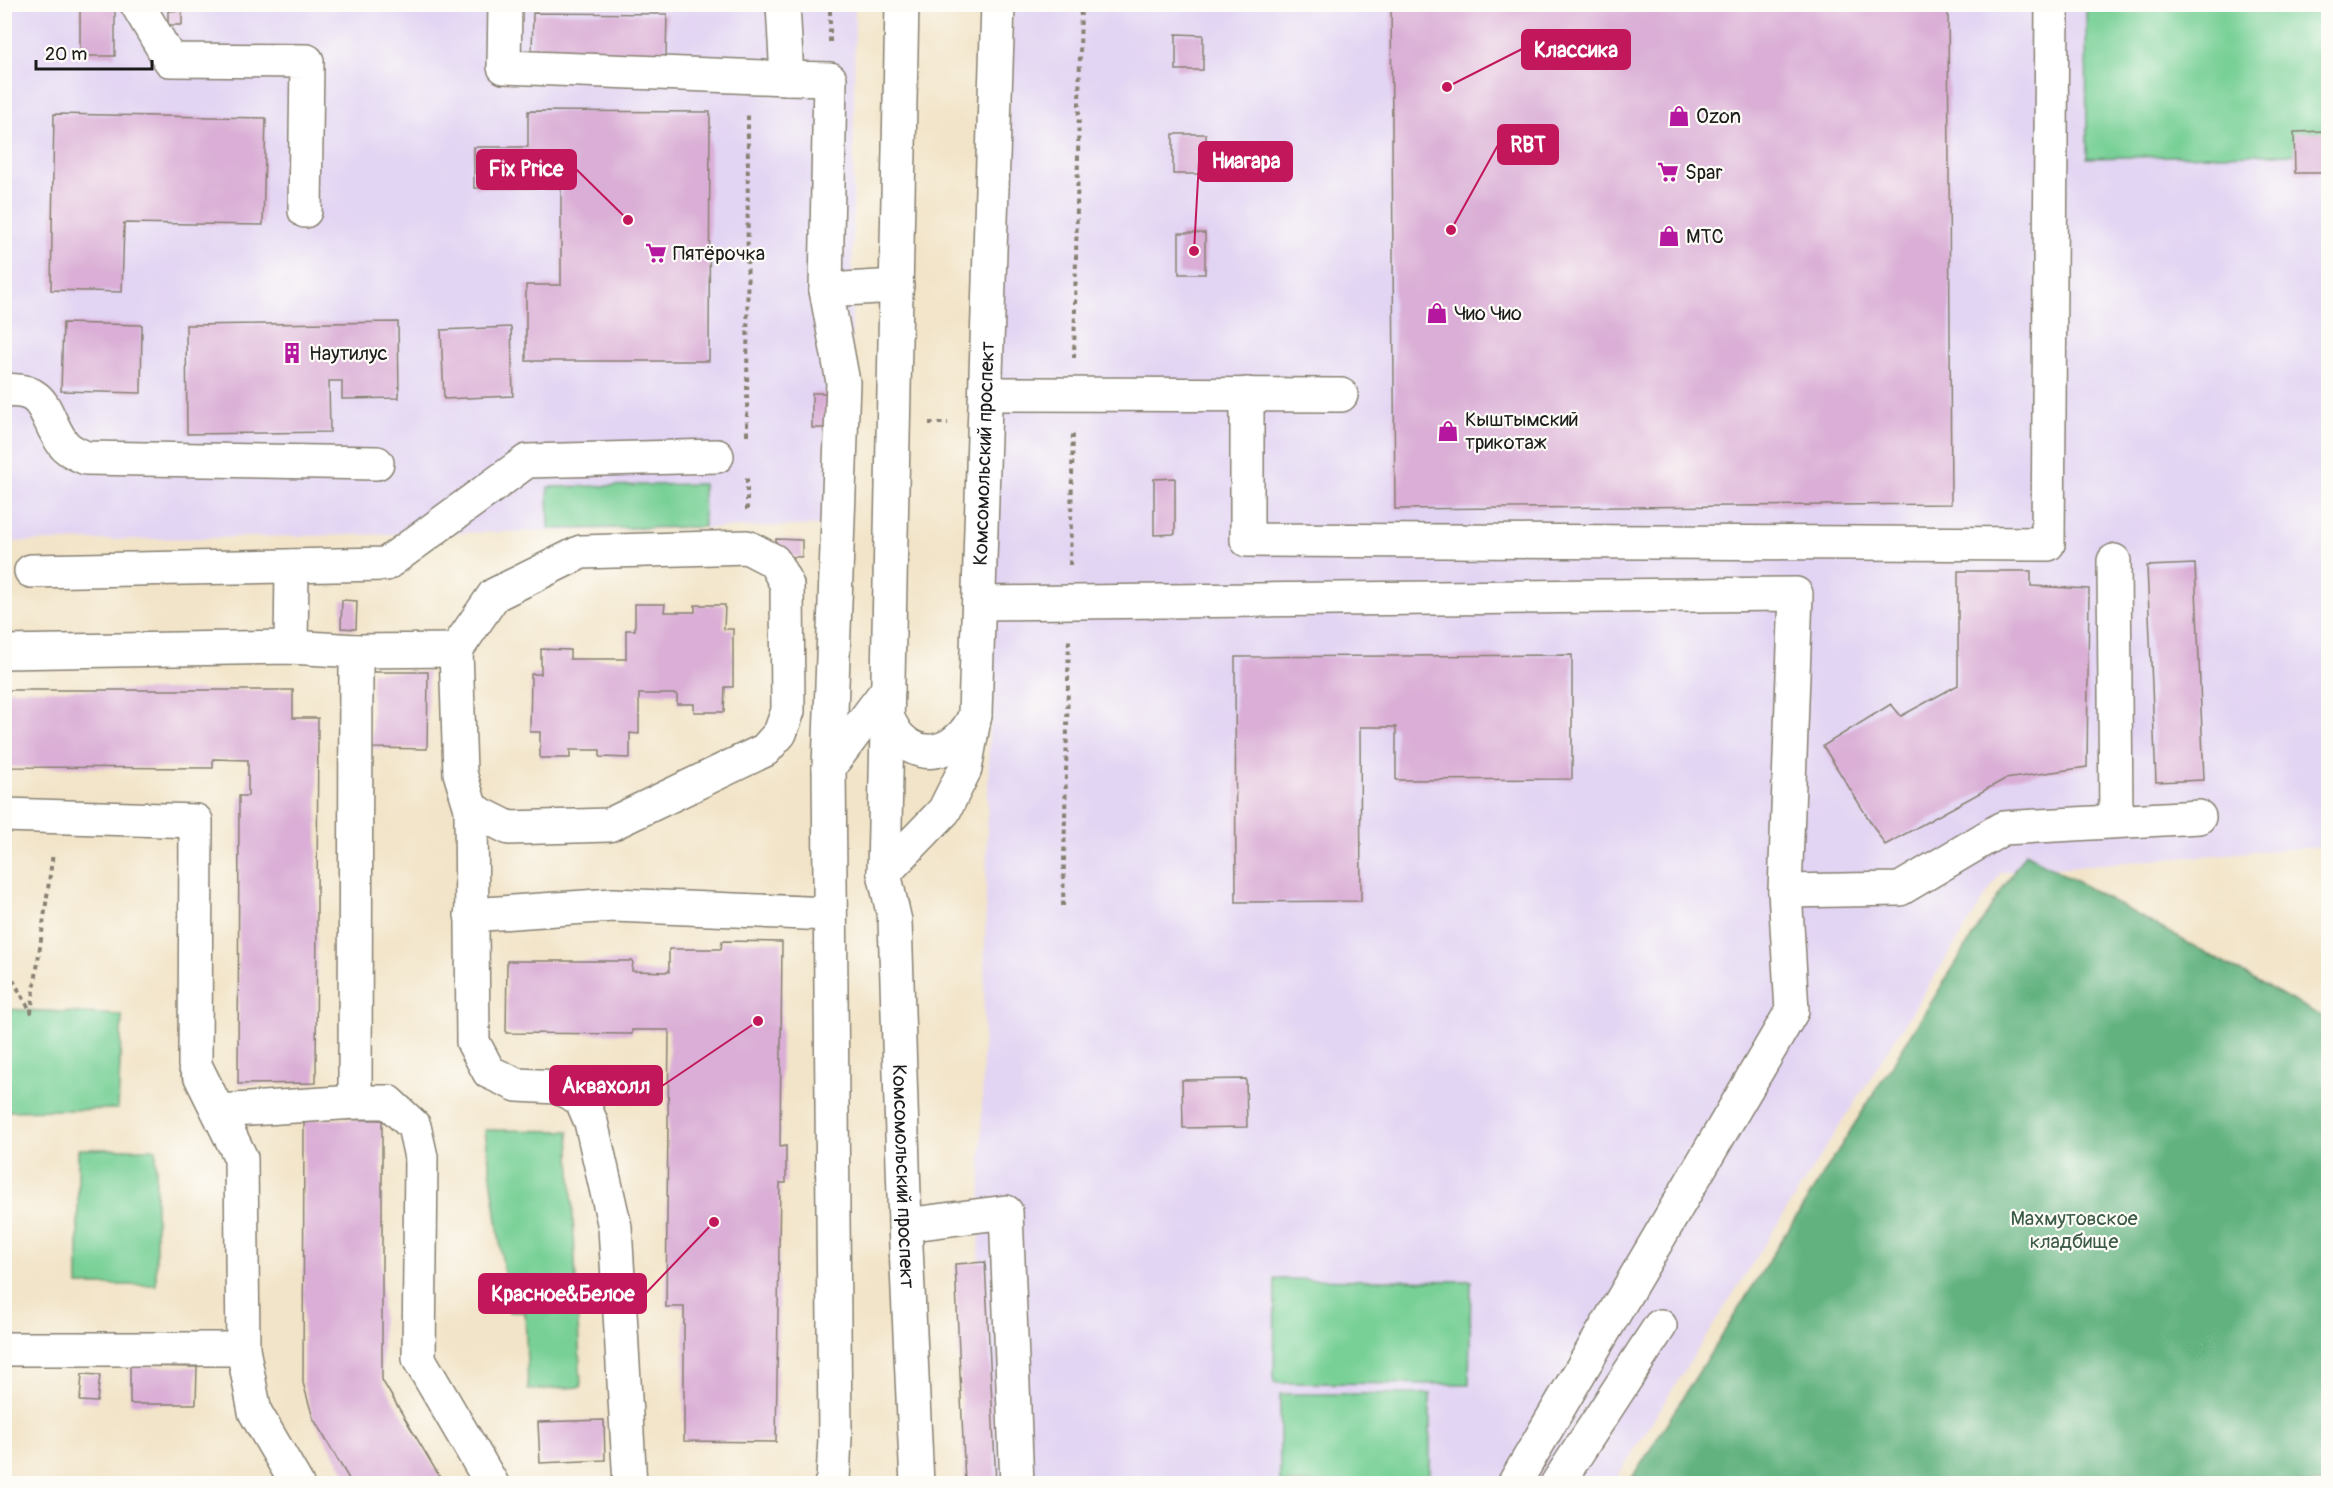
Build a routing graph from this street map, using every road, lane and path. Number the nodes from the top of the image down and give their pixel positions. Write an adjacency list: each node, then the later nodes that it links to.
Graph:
1 (137, 4): 10 (street)
2 (505, 4): 8 (street)
3 (783, 4): 9 (street)
4 (902, 4): 11 (street, Комсомольский проспект)
5 (998, 4): 14 (street, Комсомольский проспект)
6 (1081, 4): 15 (path)
7 (2052, 4): 16 (street)
8 (748, 76): 9 (street); 18 (path)
9 (787, 78): 12 (street)
10 (305, 211)
11 (897, 286): 12 (street); 30 (street, Комсомольский проспект)
12 (826, 290): 32 (street)
13 (4, 391): 20 (street)
14 (986, 393): 15 (street); 24 (street, Комсомольский проспект)
15 (1073, 394): 16 (street); 25 (path)
16 (1247, 394): 17 (street)
17 (1341, 395)
18 (748, 400)
19 (717, 456): 22 (street)
20 (377, 464)
21 (2114, 561): 37 (street)
22 (292, 566): 23 (street); 26 (street)
23 (30, 571)
24 (979, 603): 25 (street); 31 (street, Комсомольский проспект)
25 (1069, 603): 39 (street); 40 (path)
26 (291, 647): 28 (street); 29 (street)
27 (456, 650): 28 (street); 33 (street); 33 (street)
28 (356, 651): 44 (street)
29 (4, 652)
30 (888, 704): 31 (street); 32 (street); 38 (street, Комсомольский проспект)
31 (975, 714): 38 (street, Комсомольский проспект)
32 (829, 767): 41 (street)
33 (471, 809): 42 (street)
34 (4, 815): 35 (street)
35 (57, 817): 43 (path); 45 (street)
36 (2199, 817): 37 (street)
37 (2116, 821): 39 (street)
38 (884, 873): 46 (street, Комсомольский проспект)
39 (1785, 891): 56 (street)
40 (1063, 906)
41 (830, 914): 42 (street); 53 (street)
42 (471, 915): 52 (street)
43 (4, 964)
44 (355, 1102): 45 (street); 51 (street)
45 (219, 1111): 49 (street)
46 (905, 1225): 54 (street, Комсомольский проспект); 55 (street)
47 (1660, 1326): 57 (street)
48 (4, 1349): 49 (street)
49 (243, 1349): 50 (street)
50 (297, 1484)
51 (492, 1484)
52 (630, 1484)
53 (831, 1484)
54 (917, 1484)
55 (1017, 1484)
56 (1514, 1484)
57 (1557, 1484)

